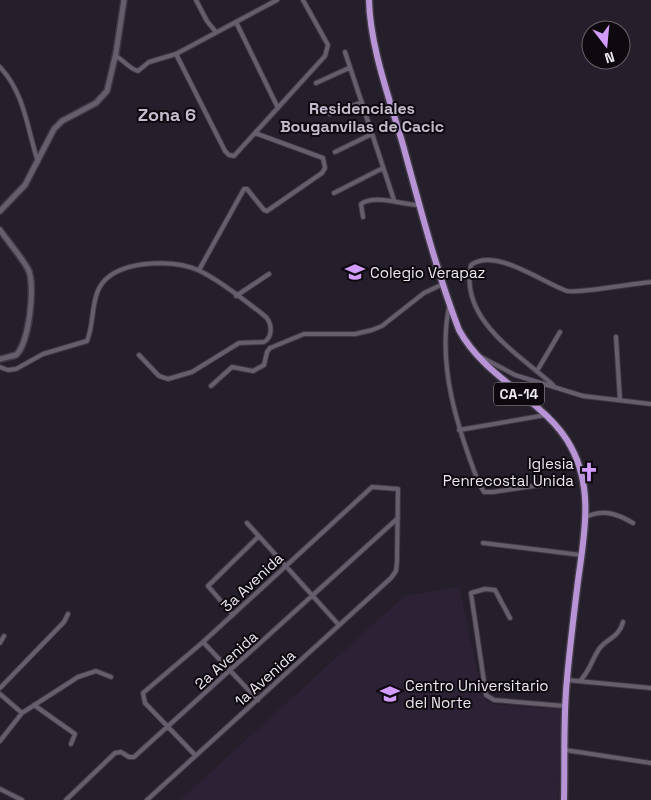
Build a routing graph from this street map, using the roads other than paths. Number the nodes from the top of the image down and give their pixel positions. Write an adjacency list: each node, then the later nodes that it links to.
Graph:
1 (124, 0): 10 (street)
2 (196, 0): 7 (street)
3 (277, 0): 6 (street)
4 (302, 0): 15 (street)
5 (369, 0): 24 (highway, CA-14)
6 (236, 22): 7 (street); 15 (street)
7 (215, 31): 9 (street)
8 (345, 52): 12 (street)
9 (176, 54): 10 (street); 17 (street)
10 (116, 56): 20 (street)
11 (0, 67): 20 (street)
12 (349, 68): 13 (street); 14 (street)
13 (316, 83)
14 (362, 102): 16 (street); 18 (street)
15 (278, 108): 17 (street)
16 (330, 114)
17 (255, 133): 28 (street)
18 (372, 134): 19 (street); 21 (street)
19 (335, 152)
20 (38, 162): 25 (street)
21 (383, 168): 22 (street); 23 (street)
22 (334, 193)
23 (394, 200): 24 (street); 26 (street)
24 (419, 205): 31 (highway, CA-14)
25 (0, 211)
26 (363, 217)
27 (0, 230): 38 (street)
28 (199, 270): 32 (street); 39 (street)
29 (269, 274): 32 (street)
30 (651, 282): 40 (street)
31 (443, 284): 33 (highway, CA-14); 41 (street)
32 (236, 296): 37 (street)
33 (449, 305): 36 (highway, CA-14); 46 (street)
34 (560, 332): 40 (street)
35 (616, 337): 43 (street)
36 (476, 353): 42 (street); 45 (highway, CA-14)
37 (139, 355)
38 (0, 359)
39 (0, 367)
40 (537, 371): 42 (street)
41 (211, 386)
42 (553, 386): 43 (street)
43 (620, 400): 44 (street)
44 (651, 404)
45 (546, 416): 46 (street); 48 (highway, CA-14)
46 (458, 430): 47 (street)
47 (555, 483)
48 (586, 517): 50 (street); 54 (highway, CA-14)
49 (398, 518): 55 (street, 3a Avenida); 56 (street, 2a Avenida); 61 (street, 1a Avenida)
50 (633, 522)
51 (247, 523): 52 (street)
52 (258, 537): 55 (street); 58 (street)
53 (483, 543): 54 (street)
54 (581, 555): 67 (highway, CA-14)
55 (285, 567): 56 (street); 58 (street, 3a Avenida)
56 (312, 595): 61 (street); 65 (street, 2a Avenida)
57 (68, 614): 69 (street)
58 (233, 615): 63 (street, 3a Avenida)
59 (510, 618): 74 (street)
60 (623, 622): 68 (street)
61 (338, 624): 72 (street, 1a Avenida)
62 (4, 636): 64 (street)
63 (203, 642): 65 (street); 76 (street, 3a Avenida)
64 (0, 643)
65 (231, 670): 72 (street); 76 (street, 2a Avenida)
66 (111, 677): 73 (street)
67 (567, 680): 68 (street); 74 (highway, CA-14)
68 (580, 681): 70 (street)
69 (0, 688)
70 (651, 688)
71 (0, 694): 75 (street)
72 (258, 700): 80 (street, 1a Avenida)
73 (34, 705): 75 (street); 78 (street)
74 (565, 706): 79 (highway, CA-14)
75 (22, 713): 77 (street)
76 (168, 727): 80 (street); 84 (street, 2a Avenida)
77 (0, 741)
78 (72, 744)
79 (565, 750): 81 (street); 86 (highway, CA-14)
80 (195, 755): 85 (street, 1a Avenida)
81 (651, 763)
82 (0, 789): 83 (street)
83 (22, 800)
84 (66, 800)
85 (147, 800)
86 (564, 800)

